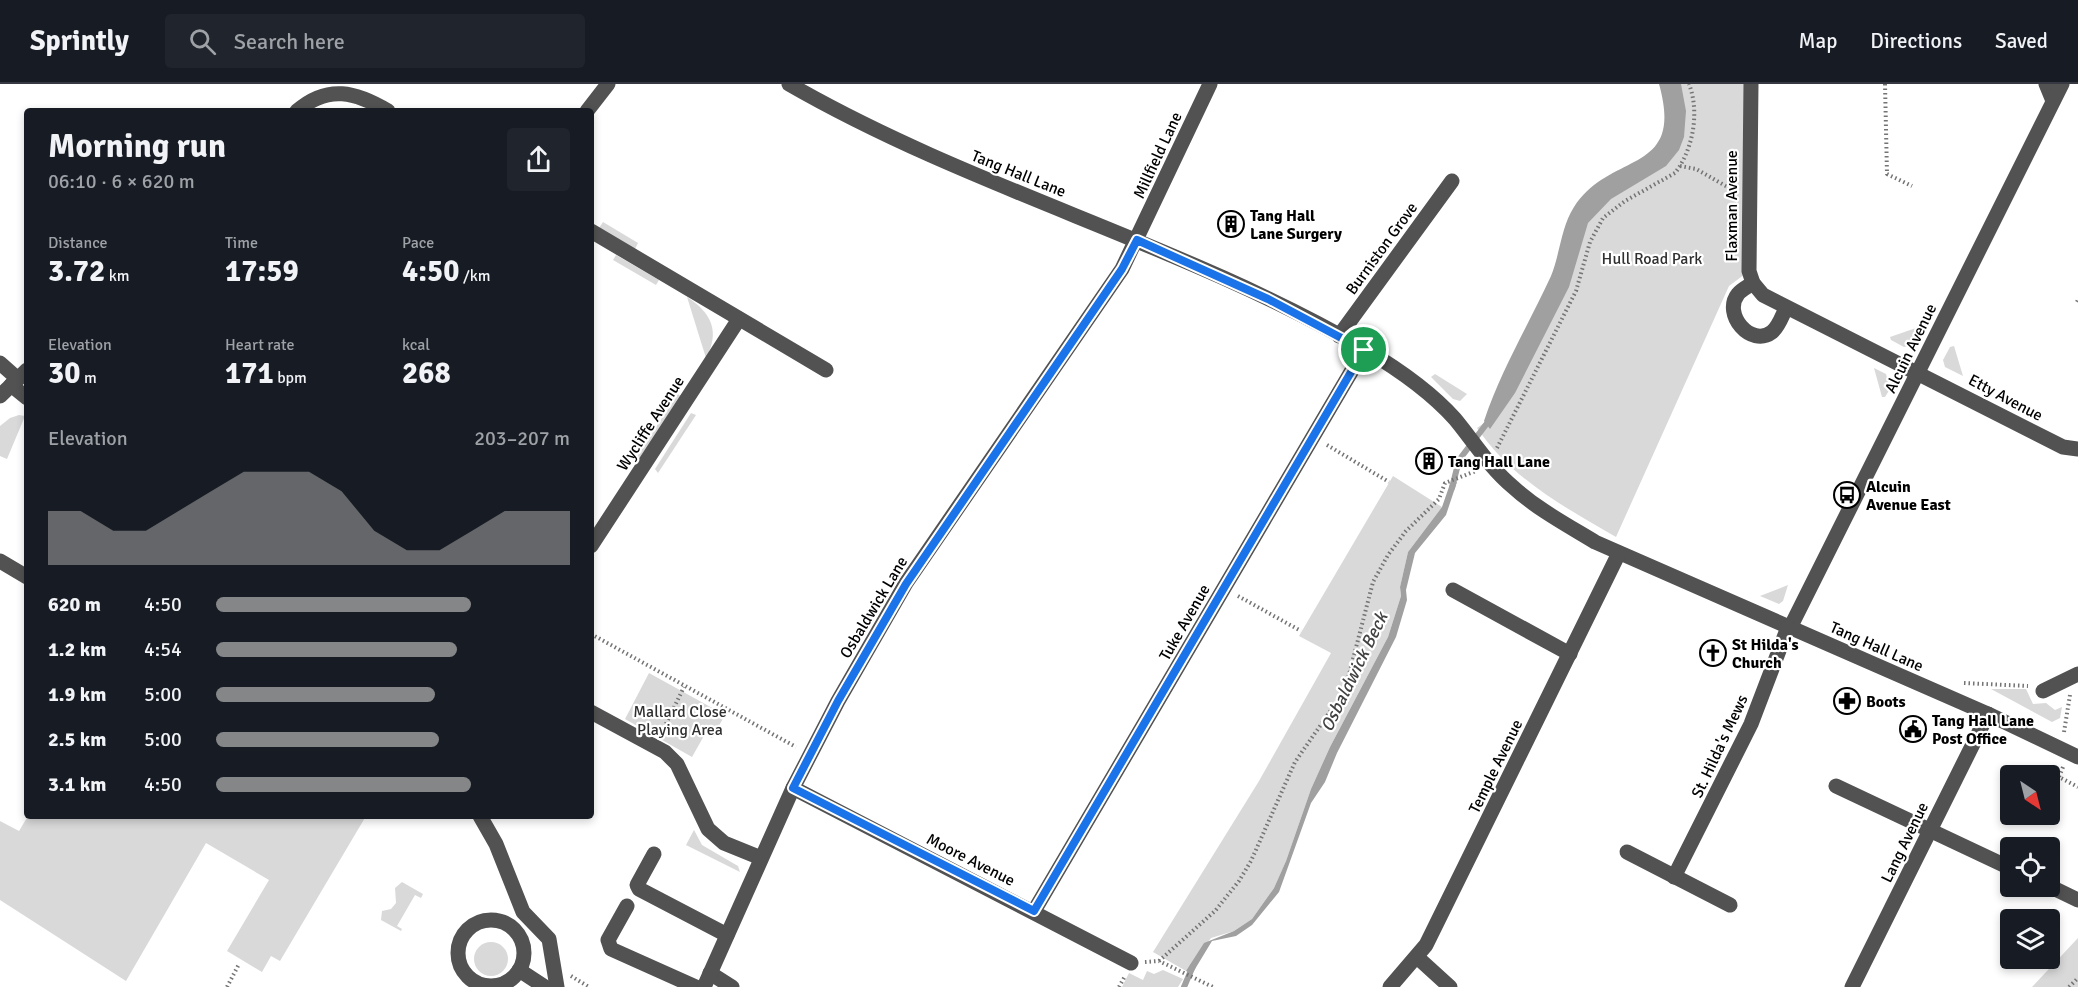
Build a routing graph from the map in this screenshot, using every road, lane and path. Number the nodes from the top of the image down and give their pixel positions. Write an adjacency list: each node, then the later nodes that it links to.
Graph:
1 (608, 84): 12 (street)
2 (789, 84): 18 (street, Tang Hall Lane)
3 (1210, 84): 18 (street, Millfield Lane)
4 (1689, 84): 13 (path)
5 (1751, 84): 16 (street, Flaxman Avenue)
6 (1885, 84): 15 (path)
7 (2046, 84): 9 (street)
8 (2062, 84): 9 (street, Alcuin Avenue)
9 (2053, 101): 26 (street, Alcuin Avenue)
10 (301, 108): 11 (street)
11 (382, 108)
12 (589, 108)
13 (1680, 166): 16 (path); 31 (path)
14 (1452, 181): 22 (street, Burniston Grove)
15 (1911, 186)
16 (1748, 196): 19 (street, Flaxman Avenue)
17 (594, 233): 21 (street)
18 (1137, 240): 22 (street, Tang Hall Lane); 51 (street, Osbaldwick Lane)
19 (1753, 283): 20 (street, Flaxman Avenue); 20 (street)
20 (1786, 308): 26 (street, Flaxman Avenue)
21 (739, 319): 25 (street); 33 (street, Wycliffe Avenue)
22 (1339, 336): 23 (street, Tang Hall Lane)
23 (1364, 350): 29 (street, Tuke Avenue); 31 (street, Tang Hall Lane)
24 (0, 363): 27 (street)
25 (826, 370)
26 (1918, 372): 30 (street, Etty Avenue); 39 (street, Alcuin Avenue)
27 (14, 382): 28 (street)
28 (24, 394)
29 (1313, 437): 32 (path); 37 (street, Tuke Avenue)
30 (2078, 449)
31 (1486, 459): 34 (street, Tang Hall Lane); 81 (path)
32 (1389, 482)
33 (594, 541)
34 (1619, 553): 39 (street, Tang Hall Lane); 42 (street, Temple Avenue)
35 (0, 561): 36 (street)
36 (24, 575)
37 (1224, 589): 40 (path); 68 (street, Tuke Avenue)
38 (1453, 590): 42 (street)
39 (1789, 627): 46 (street, Tang Hall Lane); 63 (street, St. Hilda's Mews)
40 (1301, 631)
41 (594, 636): 44 (path)
42 (1570, 654): 70 (street, Temple Avenue)
43 (2075, 675): 45 (street); 50 (path)
44 (684, 687): 49 (path); 51 (path)
45 (2043, 691): 46 (path)
46 (1936, 692): 48 (street, Tang Hall Lane)
47 (594, 714): 49 (street)
48 (1988, 714): 50 (street, Tang Hall Lane); 58 (street, Lang Avenue)
49 (655, 746): 61 (street)
50 (2062, 749): 52 (street, Tang Hall Lane)
51 (810, 754): 56 (street, Osbaldwick Lane)
52 (2078, 757)
53 (2060, 778): 55 (path)
54 (1836, 786): 58 (street)
55 (2078, 787)
56 (793, 788): 61 (street, Osbaldwick Lane); 68 (street, Moore Avenue)
57 (482, 819): 78 (street)
58 (1930, 830): 62 (street); 84 (street, Lang Avenue)
59 (1627, 852): 63 (street)
60 (654, 854): 69 (street)
61 (761, 858): 69 (street, Osbaldwick Lane)
62 (2000, 863)
63 (1674, 877): 66 (street)
64 (2060, 891): 65 (street)
65 (2078, 900)
66 (1730, 905)
67 (627, 906): 79 (street)
68 (1034, 911): 71 (street, Moore Avenue)
69 (727, 935): 75 (street, Osbaldwick Lane)
70 (1417, 957): 82 (street, Temple Avenue); 83 (street)
71 (1131, 963)
72 (238, 964): 76 (path)
73 (519, 970): 73 (street); 77 (street)
74 (2078, 978): 85 (path)
75 (707, 980): 80 (street)
76 (227, 987)
77 (545, 987)
78 (557, 987)
79 (696, 987)
80 (732, 987)
81 (1213, 987)
82 (1390, 987)
83 (1450, 987)
84 (1852, 987)
85 (2069, 987)

